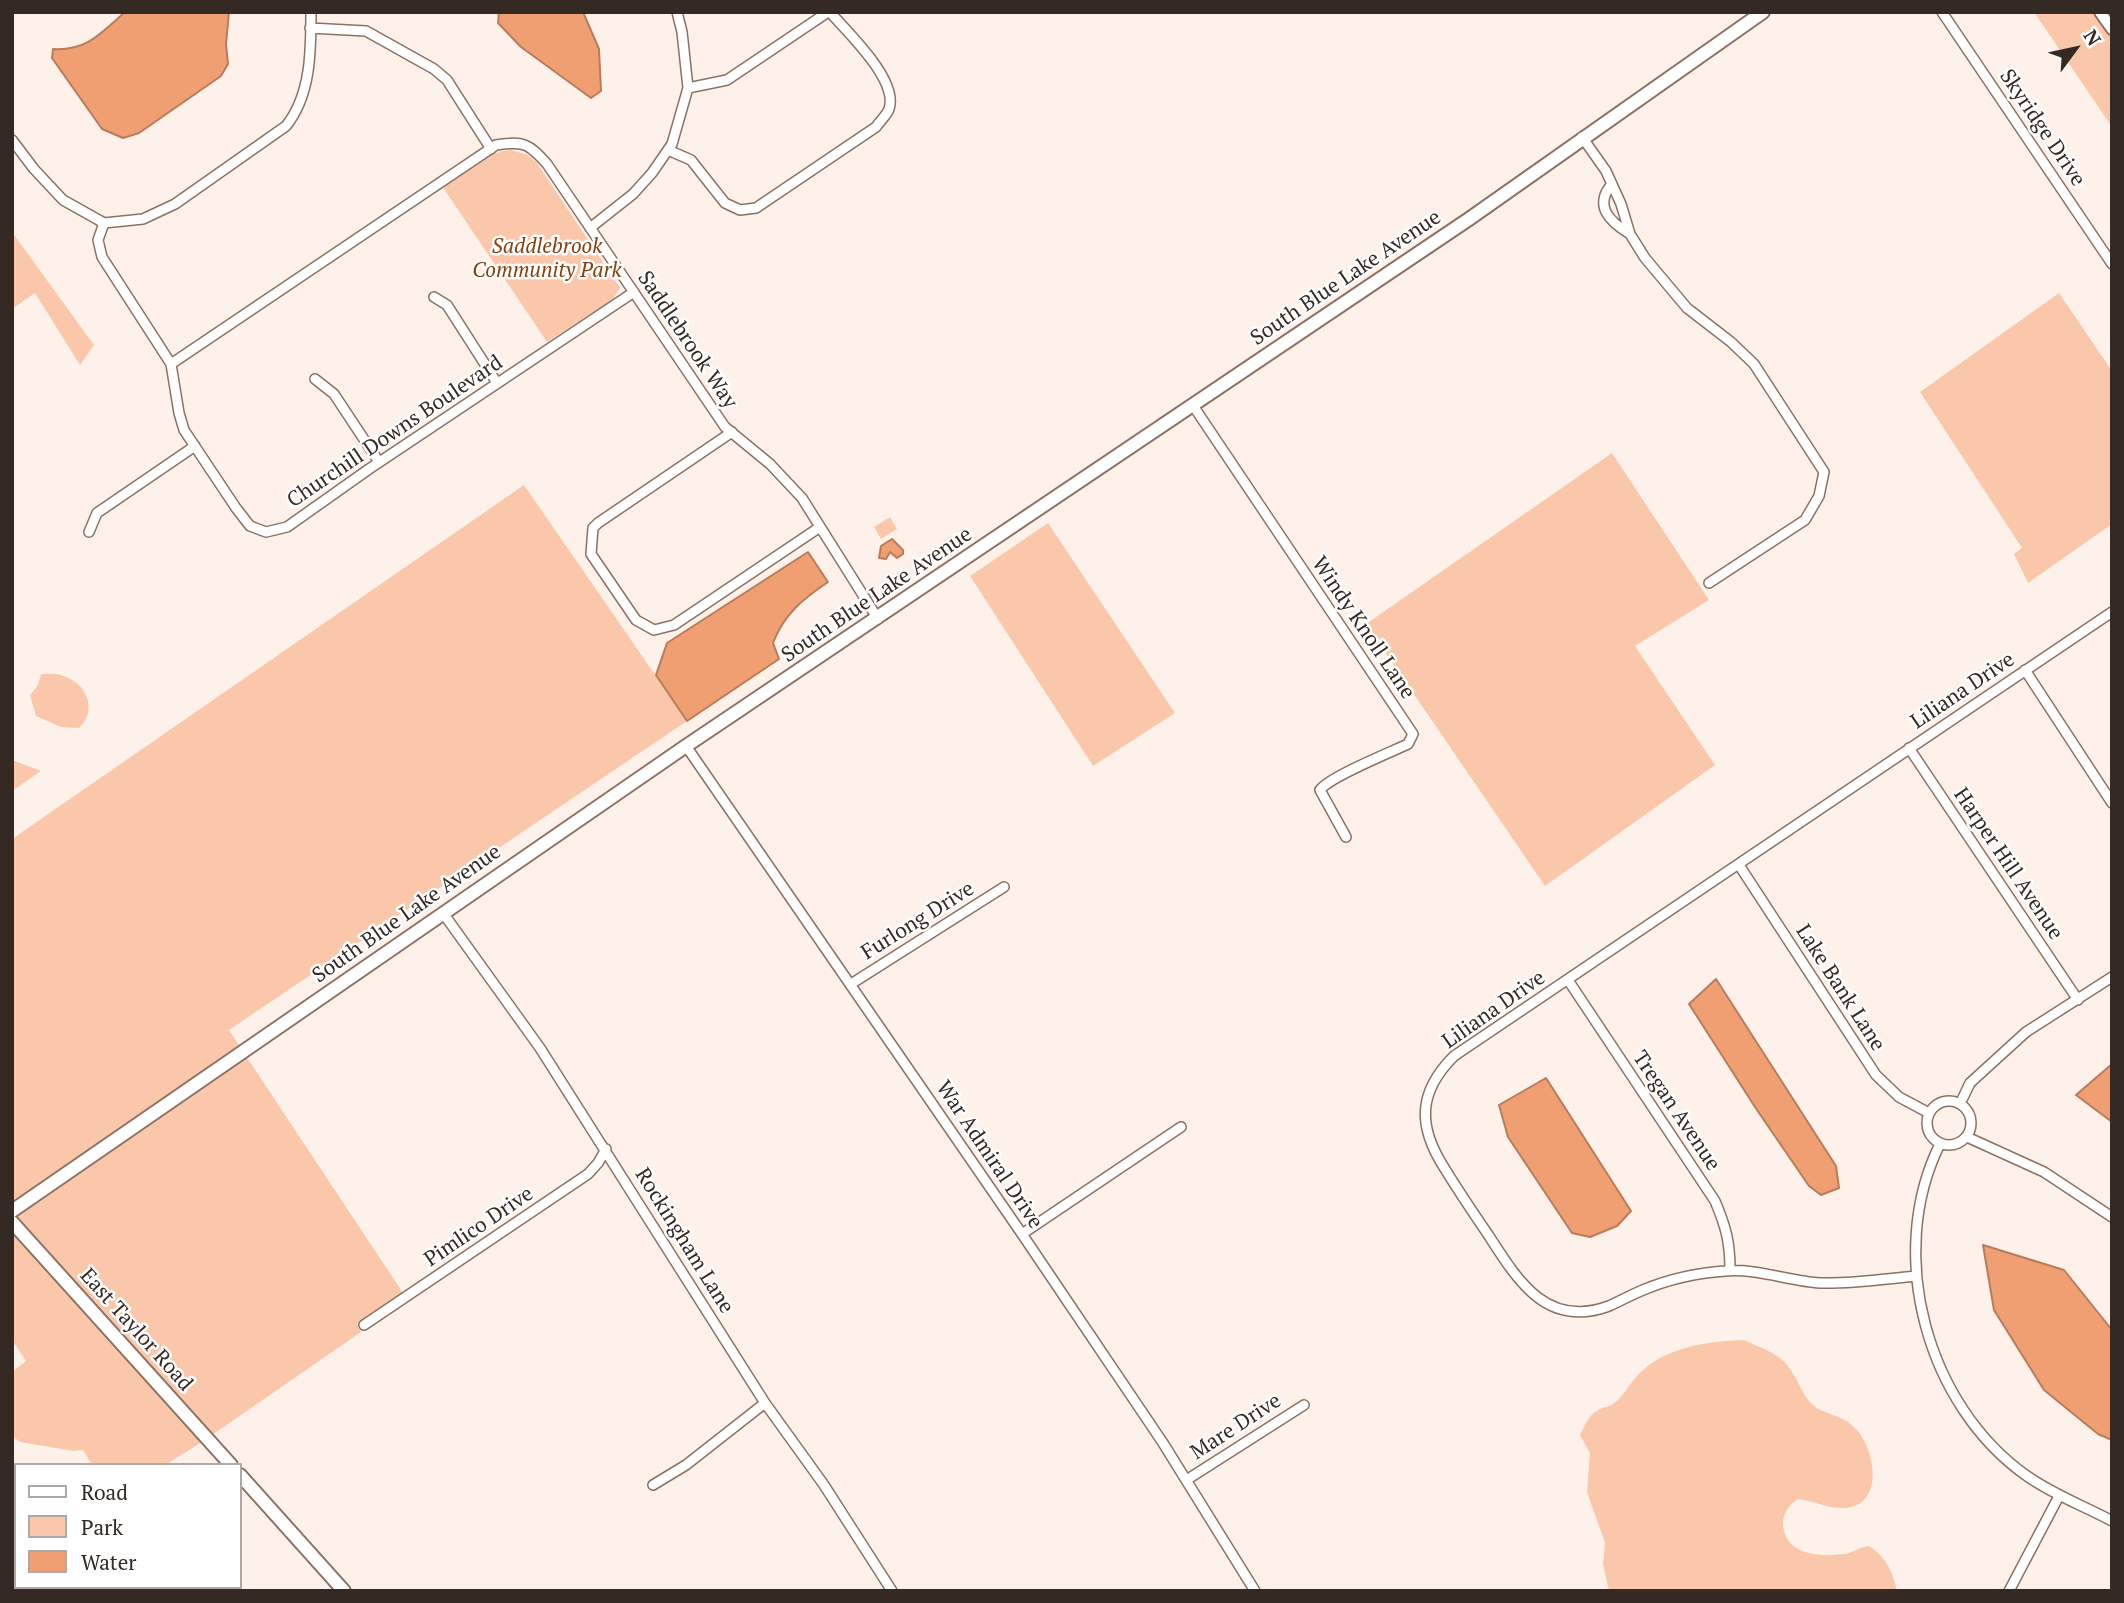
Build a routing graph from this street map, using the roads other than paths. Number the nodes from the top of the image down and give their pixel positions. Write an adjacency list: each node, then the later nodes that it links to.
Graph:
1 (311, 12): 7 (street)
2 (677, 12): 9 (street)
3 (829, 12): 9 (street); 13 (street)
4 (1763, 12): 10 (main road, South Blue Lake Avenue)
5 (1942, 12): 18 (street, Skyridge Drive)
6 (2100, 12): 8 (street)
7 (310, 28): 12 (street); 15 (street)
8 (2112, 30)
9 (688, 88): 13 (street)
10 (1582, 138): 14 (street); 24 (main road, South Blue Lake Avenue)
11 (12, 140): 15 (street)
12 (491, 149): 16 (street, Saddlebrook Way); 21 (street, Saddlebrook Way)
13 (668, 150): 16 (street)
14 (1612, 184): 17 (street); 17 (street)
15 (104, 223): 21 (street, Churchill Downs Boulevard)
16 (590, 228): 19 (street, Saddlebrook Way)
17 (1630, 234): 30 (street)
18 (2112, 264)
19 (634, 292): 23 (street, Churchill Downs Boulevard); 25 (street, Saddlebrook Way)
20 (434, 297): 23 (street)
21 (171, 364): 26 (street, Churchill Downs Boulevard)
22 (315, 379): 27 (street)
23 (497, 383): 27 (street, Churchill Downs Boulevard)
24 (1192, 404): 32 (main road, South Blue Lake Avenue); 37 (street, Windy Knoll Lane)
25 (732, 432): 28 (street, Saddlebrook Way); 28 (street)
26 (195, 446): 27 (street, Churchill Downs Boulevard); 29 (street)
27 (379, 462)
28 (820, 527): 32 (street, Saddlebrook Way)
29 (89, 532)
30 (1709, 583)
31 (2112, 612): 33 (street, Liliana Drive)
32 (878, 619): 34 (main road, South Blue Lake Avenue)
33 (2025, 670): 35 (street, Liliana Drive); 36 (street)
34 (685, 746): 40 (main road, South Blue Lake Avenue); 43 (street, War Admiral Drive)
35 (1909, 748): 38 (street, Liliana Drive); 44 (street, Harper Hill Avenue)
36 (2112, 803)
37 (1346, 837)
38 (1739, 865): 42 (street, Liliana Drive); 46 (street, Lake Bank Lane)
39 (1004, 887): 43 (street, Furlong Drive)
40 (443, 913): 50 (street, Rockingham Lane); 51 (main road, South Blue Lake Avenue)
41 (2112, 977): 44 (street)
42 (1568, 980): 55 (street, Tregan Avenue); 55 (street, Liliana Drive)
43 (851, 984): 54 (street, War Admiral Drive)
44 (2078, 1000): 45 (street)
45 (1960, 1104): 46 (street); 48 (street)
46 (1929, 1113): 49 (street)
47 (1181, 1126): 54 (street)
48 (1967, 1137): 49 (street); 52 (street)
49 (1940, 1144): 56 (street)
50 (606, 1149): 57 (street, Pimlico Drive); 58 (street, Rockingham Lane)
51 (12, 1211)
52 (2112, 1217)
53 (12, 1222): 60 (main road, East Taylor Road)
54 (1022, 1234): 62 (street, War Admiral Drive)
55 (1730, 1270): 56 (street, Liliana Drive)
56 (1916, 1276): 64 (street)
57 (364, 1325)
58 (765, 1403): 63 (street); 67 (street, Rockingham Lane)
59 (1304, 1405): 62 (street, Mare Drive)
60 (229, 1463)
61 (242, 1477): 66 (main road)
62 (1188, 1479): 68 (street, War Admiral Drive)
63 (653, 1485)
64 (2059, 1496): 65 (street); 69 (street)
65 (2112, 1521)
66 (344, 1591)
67 (891, 1591)
68 (1255, 1591)
69 (2009, 1591)

